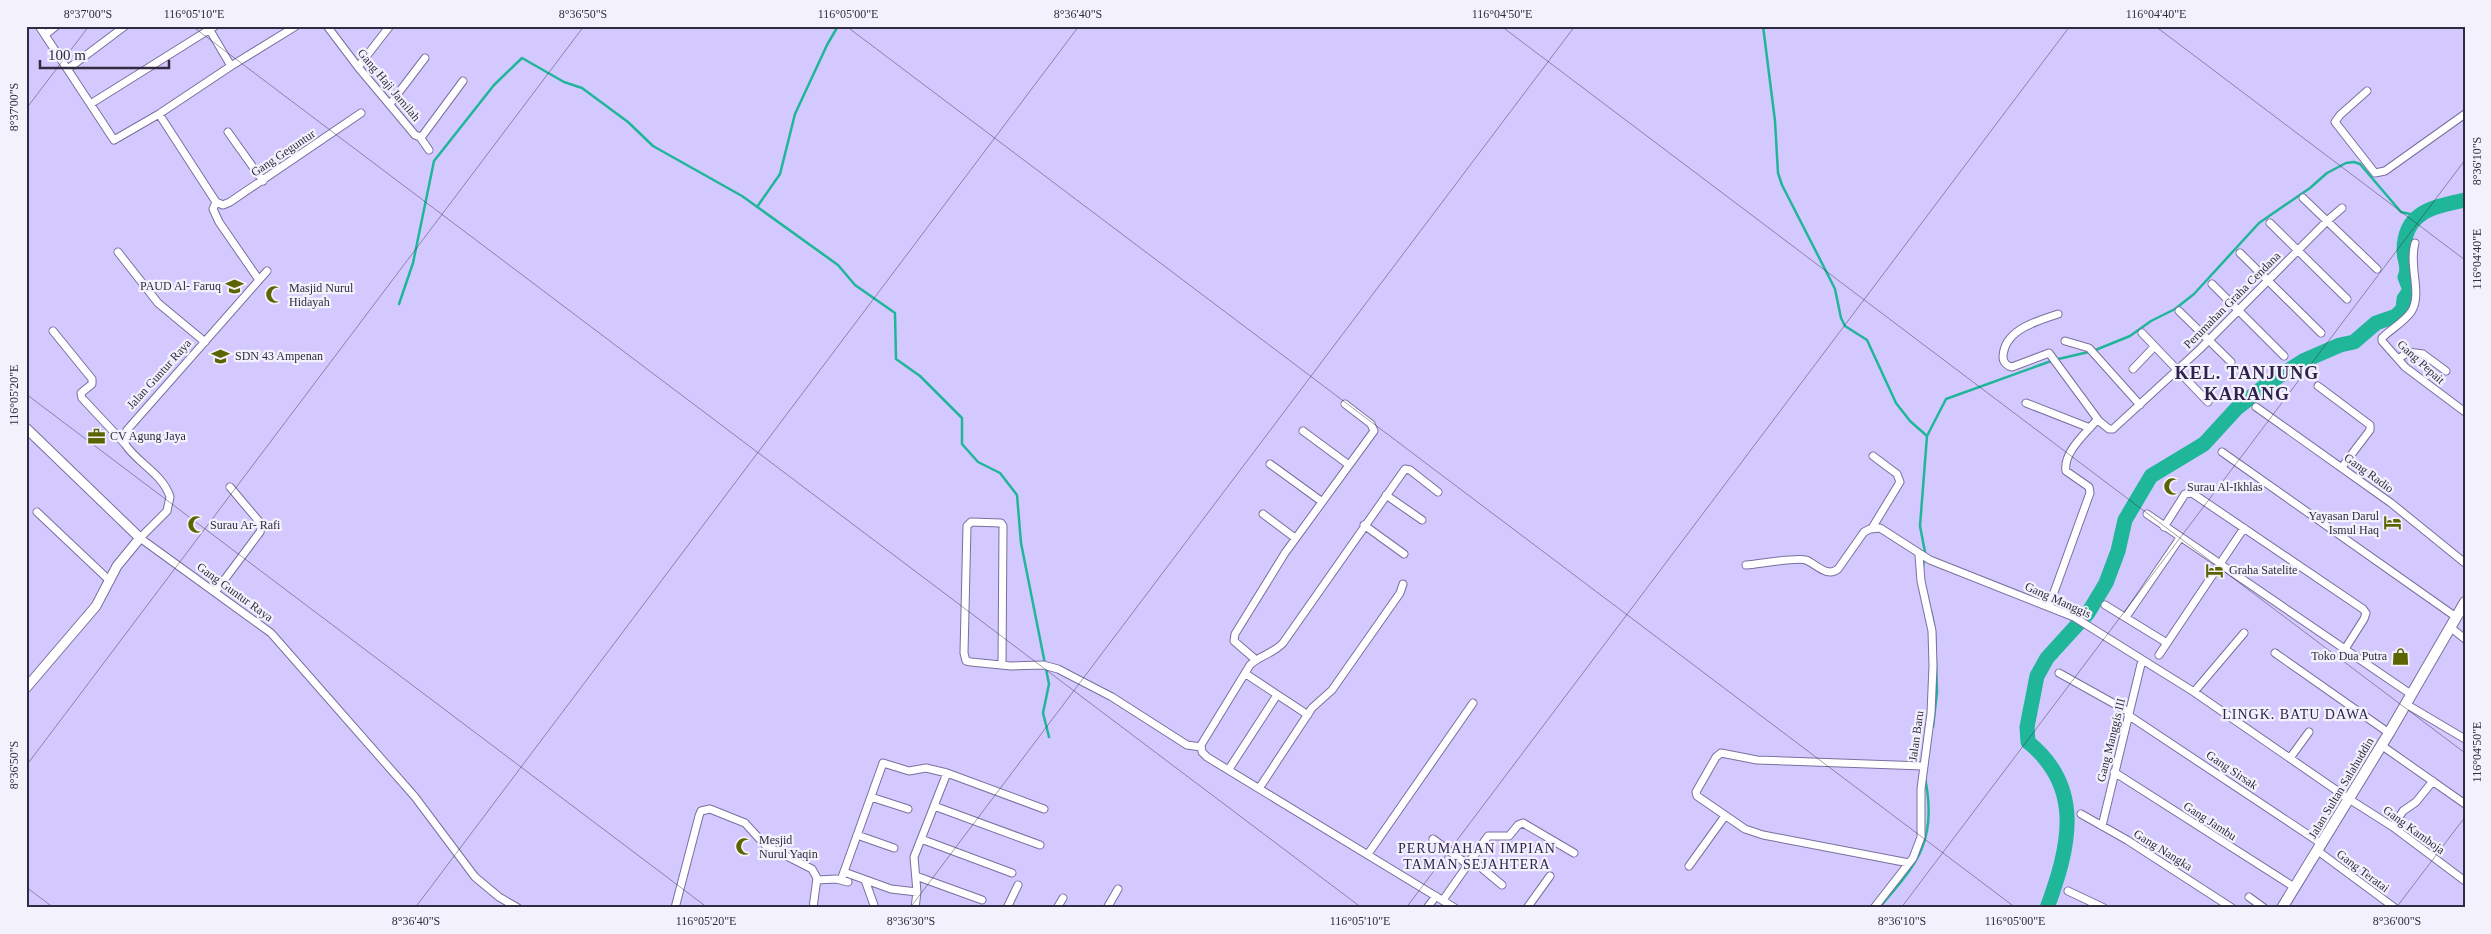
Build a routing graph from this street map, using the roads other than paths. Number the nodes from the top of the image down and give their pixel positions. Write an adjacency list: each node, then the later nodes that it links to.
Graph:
1 (39, 26): 8 (street)
2 (56, 26): 8 (street)
3 (125, 26): 11 (street)
4 (296, 26): 10 (street)
5 (327, 26): 12 (street, Gang Haji Jamilah)
6 (211, 27): 10 (street); 15 (street)
7 (390, 27): 12 (street)
8 (45, 35): 11 (street)
9 (425, 58): 16 (street)
10 (232, 66): 18 (street)
11 (69, 68): 15 (street)
12 (358, 68): 16 (street, Gang Haji Jamilah)
13 (463, 81): 21 (street)
14 (2367, 91): 19 (street)
15 (92, 103): 18 (street)
16 (390, 104): 21 (street, Gang Haji Jamilah)
17 (361, 113): 23 (street, Gang Geguntur)
18 (159, 114): 25 (street)
19 (2465, 114)
20 (228, 132): 23 (street)
21 (417, 136): 22 (street, Gang Haji Jamilah)
22 (429, 150)
23 (263, 181): 25 (street, Gang Geguntur)
24 (2303, 198): 27 (street)
25 (216, 202): 35 (street)
26 (2342, 208): 27 (street, Perumahan Graha Cendana)
27 (2327, 221): 30 (street, Perumahan Graha Cendana); 33 (street)
28 (2270, 223): 30 (street)
29 (2415, 243): 50 (street, Gang Pepait)
30 (2297, 251): 36 (street, Perumahan Graha Cendana); 38 (street)
31 (118, 252): 47 (street)
32 (2240, 253): 36 (street)
33 (2377, 269)
34 (267, 271): 35 (street, Jalan Guntur Raya)
35 (259, 280): 47 (street, Jalan Guntur Raya)
36 (2267, 280): 39 (street, Perumahan Graha Cendana); 44 (street)
37 (2212, 284): 39 (street)
38 (2347, 300)
39 (2238, 310): 45 (street, Perumahan Graha Cendana); 49 (street)
40 (2179, 311): 45 (street)
41 (2058, 314): 62 (street)
42 (53, 332): 66 (street)
43 (2142, 333): 48 (street)
44 (2321, 333)
45 (2209, 340): 51 (street); 53 (street, Perumahan Graha Cendana)
46 (2065, 341): 59 (street)
47 (205, 342): 66 (street, Jalan Guntur Raya)
48 (2154, 347): 52 (street); 53 (street)
49 (2284, 356)
50 (2398, 359): 54 (street); 61 (street, Gang Pepait)
51 (2230, 362)
52 (2133, 369)
53 (2177, 370): 56 (street); 59 (street, Perumahan Graha Cendana)
54 (2446, 371)
55 (2318, 386): 71 (street)
56 (2208, 402)
57 (2026, 403): 64 (street)
58 (1346, 404): 70 (street)
59 (2140, 405): 62 (street, Perumahan Graha Cendana)
60 (2256, 407): 71 (street, Gang Radio)
61 (2465, 412)
62 (2099, 421): 64 (street)
63 (26, 428): 86 (street)
64 (2090, 428): 97 (street)
65 (1303, 431): 70 (street)
66 (125, 444): 86 (street)
67 (2222, 452): 99 (street)
68 (1873, 456): 82 (street)
69 (1270, 464): 75 (street)
70 (1349, 465): 75 (street)
71 (2342, 467): 89 (street, Gang Radio)
72 (230, 487): 94 (street)
73 (1438, 492): 74 (street)
74 (1386, 495): 79 (street); 80 (street)
75 (1321, 501): 84 (street)
76 (37, 512): 92 (street)
77 (1263, 514): 84 (street)
78 (2146, 514): 81 (street)
79 (1422, 520)
80 (1364, 525): 87 (street); 107 (street)
81 (2164, 527): 83 (street); 85 (street)
82 (1872, 528): 88 (street, Gang Manggis); 91 (street)
83 (2244, 528): 90 (street); 104 (street)
84 (1296, 538): 107 (street)
85 (2180, 538): 90 (street); 98 (street)
86 (144, 541): 92 (street); 94 (street, Gang Guntur Raya)
87 (1404, 554)
88 (1924, 557): 97 (street, Gang Manggis); 126 (street, Jalan Baru)
89 (2465, 563)
90 (2221, 564): 103 (street); 104 (street)
91 (1746, 565)
92 (110, 581): 112 (street)
93 (1403, 584): 118 (street)
94 (216, 592): 171 (street, Gang Guntur Raya)
95 (2465, 602): 99 (main road, Jalan Sultan Salahuddin)
96 (2105, 605): 98 (street)
97 (2049, 606): 108 (street, Gang Manggis)
98 (2126, 617): 103 (street)
99 (2456, 617): 100 (main road, Jalan Sultan Salahuddin)
100 (2450, 627): 102 (street); 114 (main road, Jalan Sultan Salahuddin)
101 (2244, 633): 113 (street)
102 (2465, 639)
103 (2166, 643): 106 (street)
104 (2345, 649): 114 (street)
105 (2275, 653): 121 (street)
106 (2159, 655)
107 (1256, 660): 110 (street)
108 (2142, 660): 113 (street, Gang Manggis); 119 (street, Gang Manggis III)
109 (1002, 665): 109 (street); 124 (street)
110 (1247, 672): 115 (street); 124 (street)
111 (2059, 672): 119 (street, Gang Sirsak)
112 (26, 688)
113 (2194, 692): 125 (street, Gang Manggis)
114 (2412, 695): 117 (main road, Jalan Sultan Salahuddin)
115 (1277, 696): 118 (street); 127 (street)
116 (1473, 703): 149 (street)
117 (2406, 704): 121 (main road, Jalan Sultan Salahuddin); 122 (street)
118 (1308, 714): 131 (street)
119 (2128, 714): 128 (street, Gang Manggis III); 146 (street, Gang Sirsak)
120 (2309, 732): 125 (street)
121 (2389, 733): 123 (main road, Jalan Sultan Salahuddin)
122 (2465, 739)
123 (2381, 745): 130 (street); 133 (main road, Jalan Sultan Salahuddin)
124 (1201, 747): 127 (street)
125 (2290, 758): 133 (street, Gang Manggis)
126 (1923, 766): 139 (street); 151 (street, Jalan Baru)
127 (1229, 769): 131 (street)
128 (2114, 772): 140 (street, Gang Manggis III); 162 (street, Gang Jambu)
129 (947, 773): 132 (street); 135 (street); 137 (street)
130 (2433, 781): 134 (street); 141 (street)
131 (1260, 787): 149 (street)
132 (871, 797): 136 (street); 142 (street)
133 (2349, 799): 141 (street, Gang Kamboja); 146 (main road, Jalan Sultan Salahuddin)
134 (2465, 804)
135 (934, 806): 143 (street); 145 (street)
136 (908, 809)
137 (1044, 809)
138 (2081, 814): 140 (street, Gang Nangka)
139 (1725, 816): 151 (street); 152 (street)
140 (2102, 826): 185 (street, Gang Nangka)
141 (2393, 827): 159 (street, Gang Kamboja)
142 (857, 835): 147 (street); 153 (street)
143 (921, 839): 154 (street); 155 (street)
144 (1433, 839): 150 (street)
145 (1040, 845)
146 (2320, 847): 162 (main road, Jalan Sultan Salahuddin); 172 (street, Gang Teratai)
147 (894, 848)
148 (1574, 853): 150 (street)
149 (1368, 854): 166 (street)
150 (1469, 862): 161 (street); 170 (street)
151 (1909, 863): 183 (street, Jalan Baru)
152 (1689, 866)
153 (844, 872): 157 (street); 158 (street)
154 (1012, 873)
155 (916, 876): 165 (street); 169 (street)
156 (1550, 876): 182 (street)
157 (817, 880): 173 (street); 174 (street)
158 (865, 880): 165 (street); 175 (street)
159 (2465, 881)
160 (1018, 885): 177 (street)
161 (1502, 885)
162 (2294, 887): 187 (main road, Jalan Sultan Salahuddin)
163 (1118, 889): 179 (street)
164 (2068, 891): 184 (street)
165 (917, 892): 176 (street)
166 (1436, 896): 170 (street); 180 (street)
167 (2249, 897): 186 (street)
168 (1063, 898): 178 (street)
169 (982, 900)
170 (1443, 900): 181 (street)
171 (513, 905)
172 (2383, 905): 188 (street, Gang Teratai)
173 (675, 908)
174 (813, 908)
175 (875, 908)
176 (915, 908)
177 (1007, 908)
178 (1057, 908)
179 (1107, 908)
180 (1427, 908)
181 (1455, 908)
182 (1527, 908)
183 (1874, 908)
184 (2104, 908)
185 (2232, 908)
186 (2264, 908)
187 (2282, 908)
188 (2395, 908)

